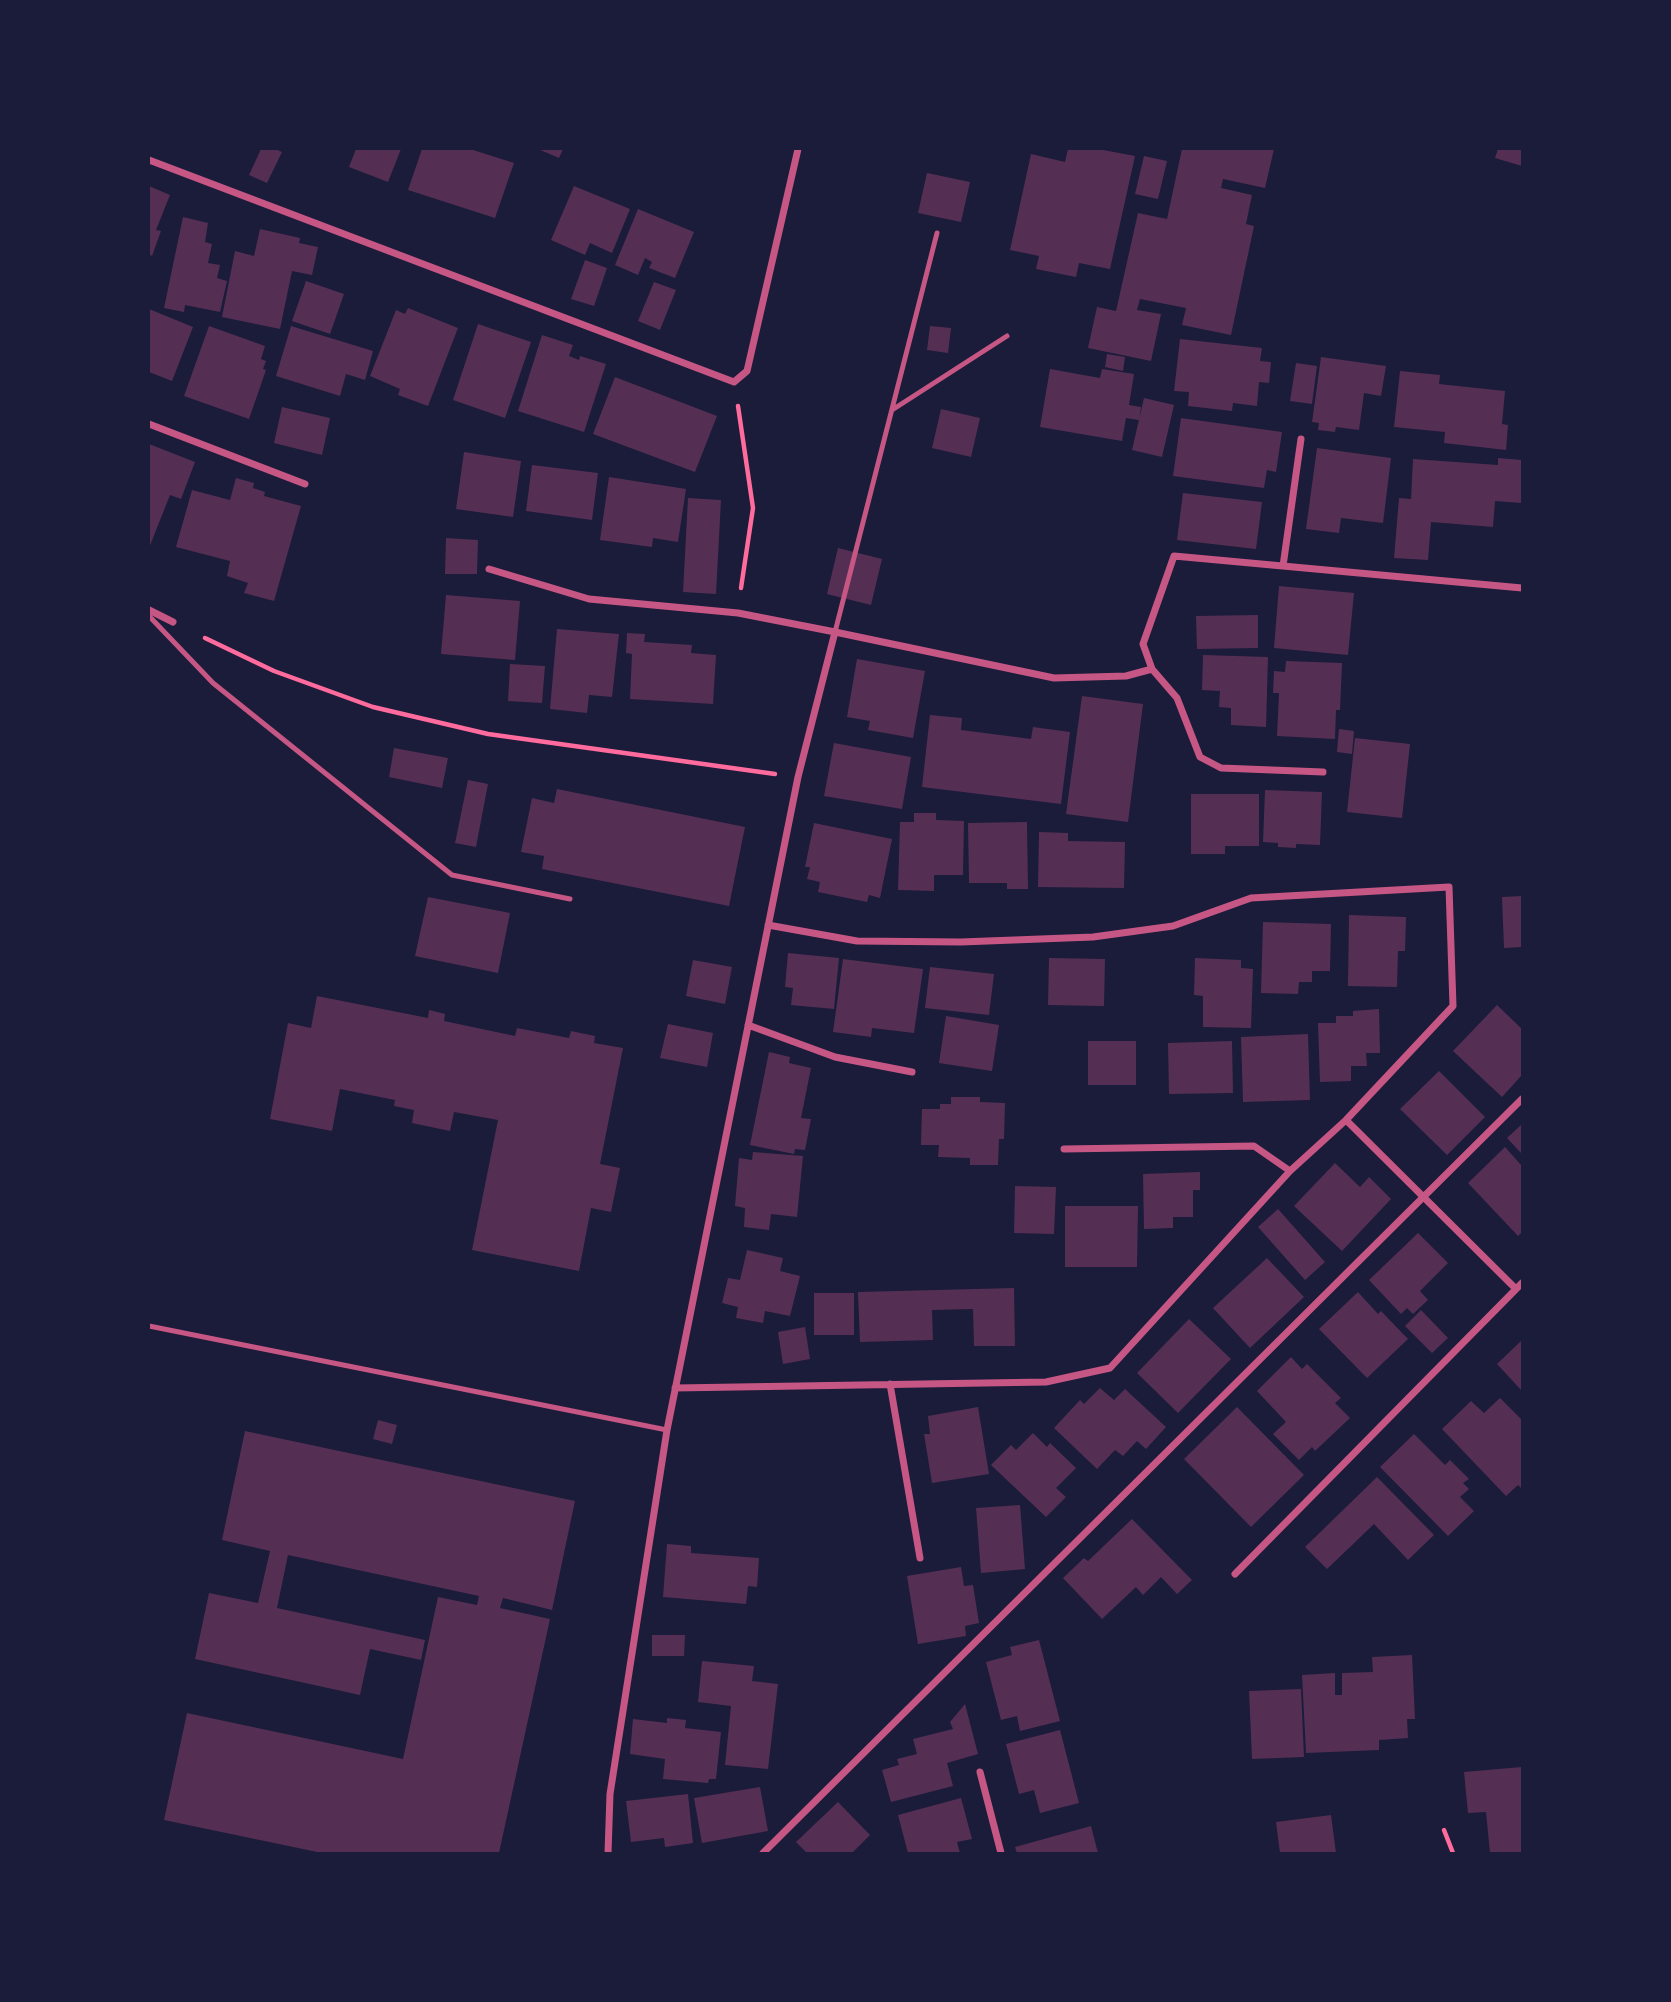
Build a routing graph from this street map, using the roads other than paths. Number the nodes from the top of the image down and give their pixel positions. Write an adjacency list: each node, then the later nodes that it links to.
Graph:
1 (798, 149): 2 (street)
2 (149, 160)
3 (937, 233): 5 (lane)
4 (1007, 336): 5 (lane)
5 (892, 410): 15 (lane)
6 (149, 424): 8 (street)
7 (1301, 439): 9 (street)
8 (305, 484)
9 (1283, 566): 11 (street); 16 (street)
10 (489, 569): 15 (street)
11 (1522, 588)
12 (149, 610): 14 (street)
13 (149, 616): 18 (lane)
14 (173, 622)
15 (835, 632): 16 (street); 19 (street)
16 (1152, 668): 17 (street)
17 (1324, 772)
18 (570, 899)
19 (768, 925): 20 (street); 23 (street)
20 (748, 1026): 21 (street); 30 (street)
21 (912, 1072)
22 (1522, 1099): 26 (street)
23 (1346, 1120): 25 (street); 26 (street)
24 (1064, 1149): 25 (street)
25 (1290, 1171): 29 (street)
26 (1423, 1197): 27 (street); 36 (street)
27 (1519, 1286): 33 (street)
28 (149, 1326): 31 (lane)
29 (890, 1384): 30 (street); 32 (street)
30 (675, 1388): 31 (street)
31 (667, 1430): 35 (street)
32 (920, 1558)
33 (1235, 1574)
34 (979, 1772): 37 (street)
35 (608, 1853)
36 (763, 1853)
37 (1001, 1853)

